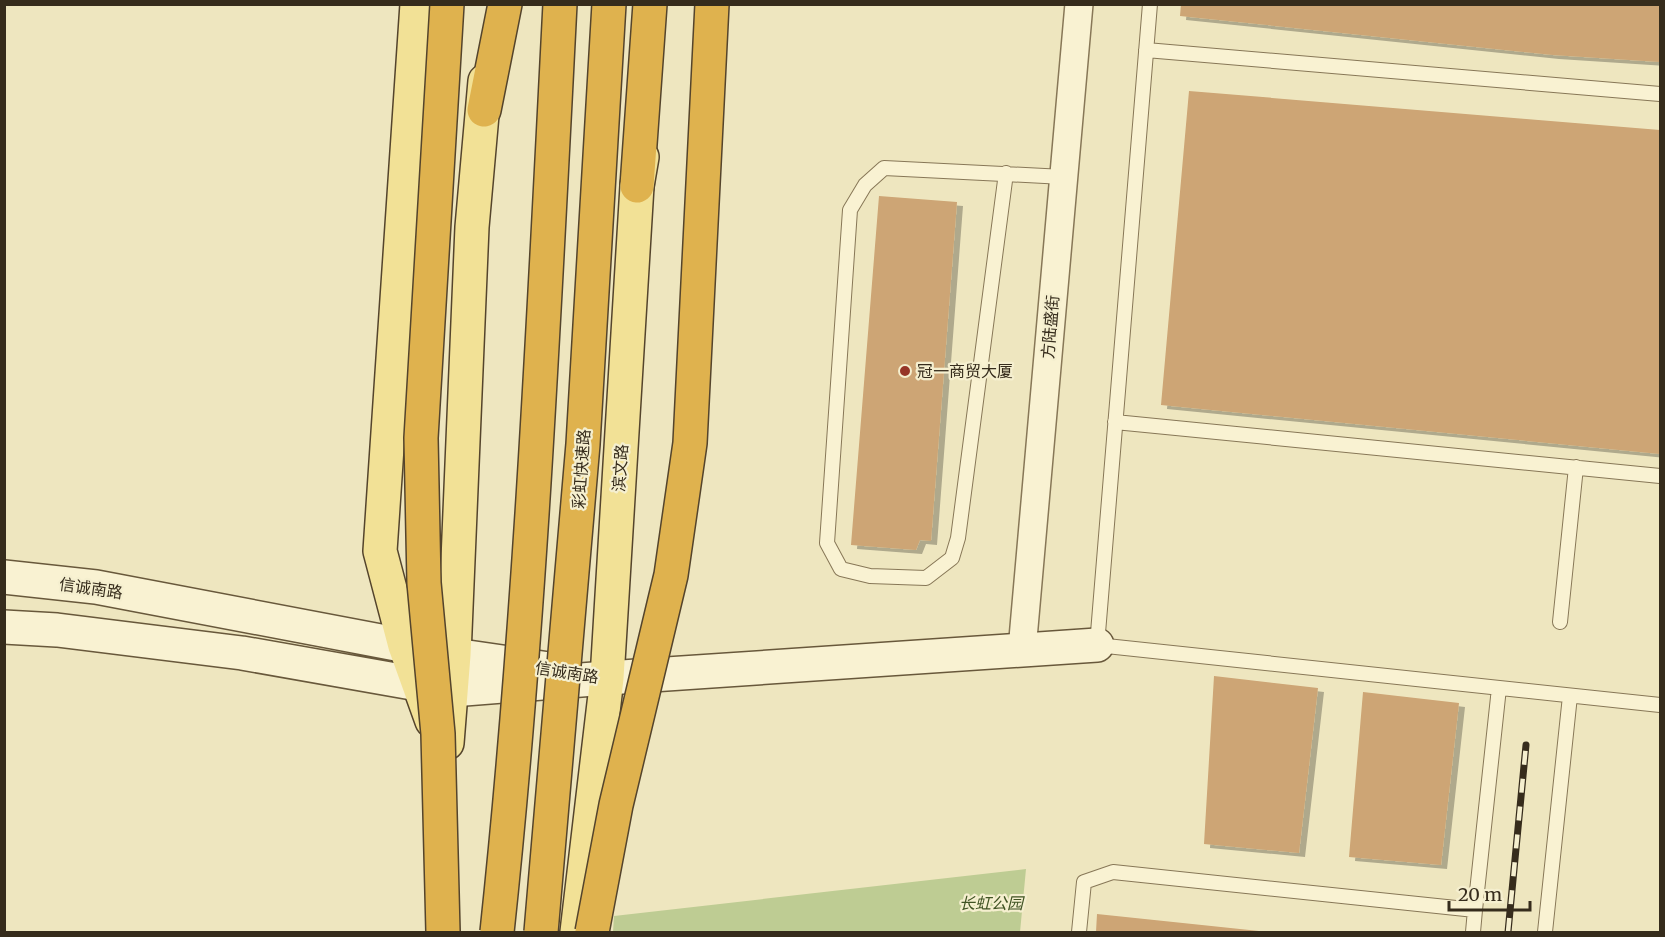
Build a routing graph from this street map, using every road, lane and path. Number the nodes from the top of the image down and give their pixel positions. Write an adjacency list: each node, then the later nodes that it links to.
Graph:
1 (417, 4): 25 (main road)
2 (447, 4): 37 (highway, bridge)
3 (490, 4): 14 (main road)
4 (505, 4): 14 (highway)
5 (560, 4): 38 (highway, bridge)
6 (609, 4): 39 (highway, 彩虹快速路, bridge)
7 (650, 4): 17 (highway)
8 (666, 4): 17 (main road, 滨文路)
9 (712, 4): 41 (highway, bridge)
10 (1079, 4): 16 (street, 方陆盛街)
11 (1150, 4): 12 (lane)
12 (1146, 50): 13 (lane); 18 (lane)
13 (1660, 94)
14 (484, 110): 27 (main road)
15 (1005, 173): 15 (lane); 16 (lane)
16 (1064, 177): 26 (street, 方陆盛街)
17 (638, 186): 28 (main road, 滨文路)
18 (1115, 422): 19 (lane); 24 (lane)
19 (1576, 467): 20 (lane); 22 (lane)
20 (1660, 476)
21 (4, 577): 25 (main road, 信诚南路)
22 (1560, 622)
23 (4, 627): 29 (main road, 信诚南路)
24 (1097, 645): 26 (main road); 30 (lane)
25 (405, 646): 27 (main road, 信诚南路); 29 (main road)
26 (1022, 650): 28 (main road)
27 (454, 655): 28 (main road, 信诚南路); 31 (main road)
28 (607, 678): 31 (main road, 信诚南路); 40 (main road, 滨文路)
29 (418, 684): 31 (main road, 信诚南路); 34 (main road)
30 (1499, 688): 32 (lane); 35 (lane)
31 (452, 690): 34 (main road)
32 (1570, 696): 33 (lane); 44 (lane)
33 (1660, 705)
34 (446, 759): 36 (main road)
35 (1475, 910): 42 (lane); 43 (lane)
36 (430, 933)
37 (443, 933)
38 (497, 933)
39 (541, 933)
40 (577, 933)
41 (592, 933)
42 (1079, 933)
43 (1473, 933)
44 (1545, 933)

